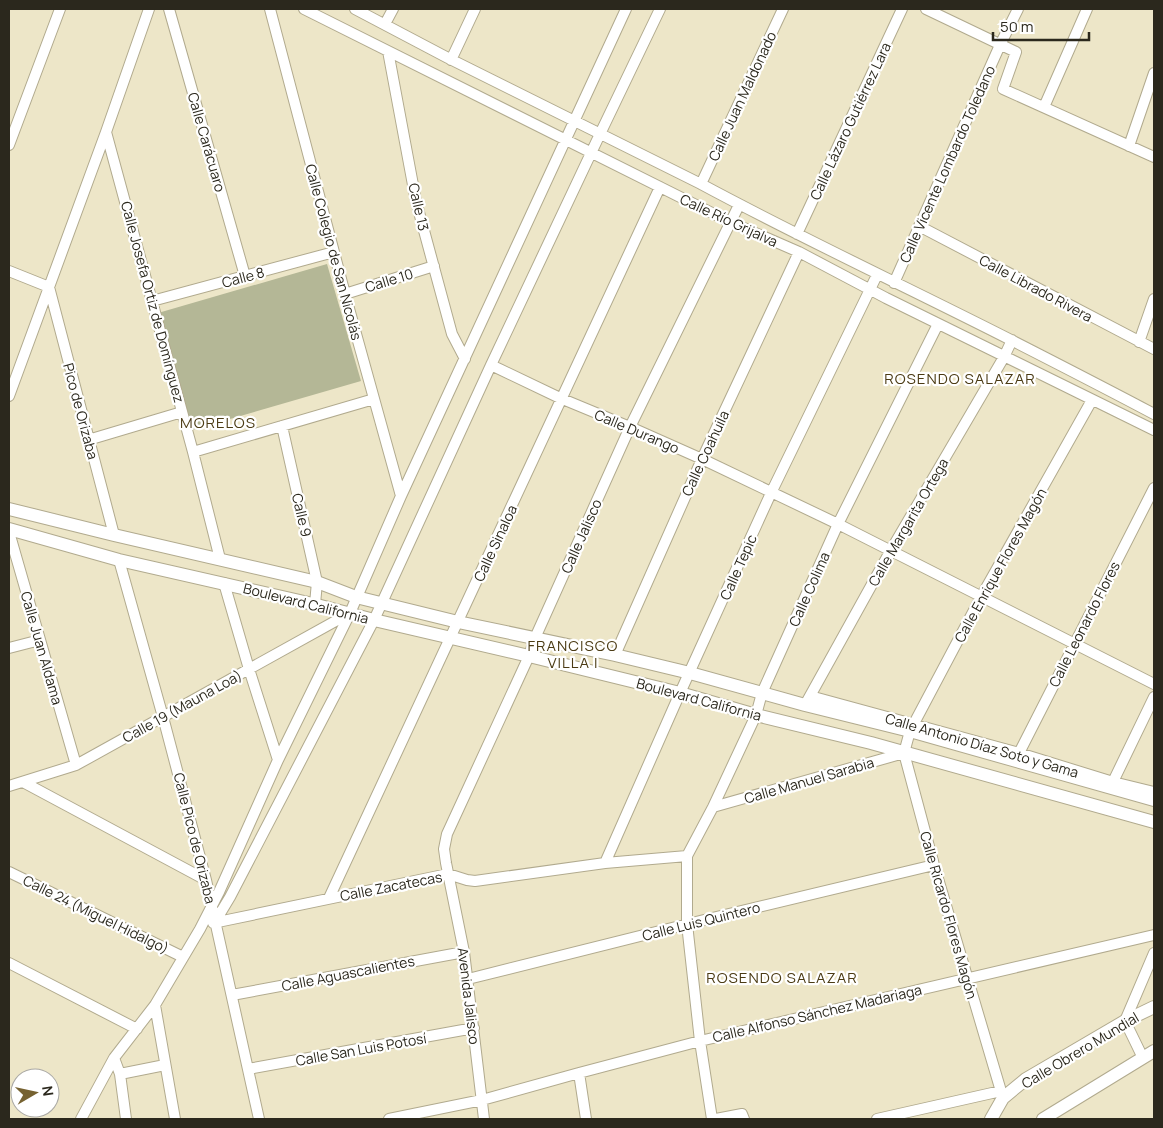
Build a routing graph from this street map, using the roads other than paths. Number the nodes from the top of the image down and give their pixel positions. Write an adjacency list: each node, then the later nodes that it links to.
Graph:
1 (60, 9): 26 (street)
2 (148, 9): 23 (street)
3 (169, 9): 41 (street, Calle Carácuaro)
4 (270, 9): 36 (street, Calle Colegio de San Nicolás)
5 (304, 9): 18 (street, Calle Río Grijalva)
6 (355, 9): 16 (street, Calle Río Grijalva)
7 (393, 9): 16 (street)
8 (474, 9): 19 (street)
9 (626, 9): 22 (street)
10 (660, 9): 24 (street)
11 (782, 9): 30 (street, Calle Juan Maldonado)
12 (902, 9): 35 (street, Calle Lázaro Gutiérrez Lara)
13 (926, 9): 17 (street)
14 (1018, 9): 17 (street, Calle Vicente Lombardo Toledano)
15 (1087, 9): 21 (street)
16 (385, 24): 19 (street, Calle Río Grijalva)
17 (1000, 45): 21 (street); 34 (street, Calle Vicente Lombardo Toledano)
18 (388, 51): 25 (street, Calle Río Grijalva); 38 (street, Calle 13)
19 (451, 60): 22 (street, Calle Río Grijalva)
20 (1154, 73): 27 (street)
21 (1044, 107): 27 (street)
22 (575, 121): 24 (street, Calle Río Grijalva); 25 (street)
23 (106, 132): 43 (street); 47 (street, Calle Josefa Ortiz de Domínguez)
24 (600, 134): 28 (street); 30 (street, Calle Río Grijalva)
25 (566, 140): 28 (street, Calle Río Grijalva); 53 (street)
26 (9, 145)
27 (1129, 146): 29 (street)
28 (591, 152): 31 (street, Calle Río Grijalva); 54 (street)
29 (1154, 157)
30 (701, 184): 32 (street, Calle Río Grijalva)
31 (660, 187): 33 (street, Calle Río Grijalva); 57 (street, Calle Sinaloa)
32 (739, 205): 33 (street, Calle Jalisco); 35 (street, Calle Río Grijalva)
33 (730, 222): 37 (street, Calle Río Grijalva); 62 (street, Calle Jalisco)
34 (919, 226): 42 (street, Calle Vicente Lombardo Toledano); 50 (street, Calle Librado Rivera)
35 (797, 234): 40 (street, Calle Río Grijalva)
36 (334, 252): 41 (street, Calle 8); 45 (street, Calle Colegio de San Nicolás)
37 (799, 252): 44 (street, Calle Río Grijalva); 66 (street, Calle Coahuila)
38 (434, 266): 45 (street, Calle 10); 53 (street, Calle 13)
39 (9, 270): 43 (street)
40 (878, 275): 42 (street, Calle Río Grijalva); 44 (street, Calle Tepic)
41 (245, 276): 47 (street, Calle 8)
42 (894, 283): 49 (street, Calle Río Grijalva)
43 (49, 287): 55 (street); 64 (street, Pico de Orizaba)
44 (870, 290): 48 (street, Calle Río Grijalva); 68 (street, Calle Tepic)
45 (345, 294): 56 (street, Calle Colegio de San Nicolás)
46 (1154, 300): 50 (street)
47 (152, 301): 59 (street, Calle Josefa Ortiz de Domínguez)
48 (938, 324): 52 (street, Calle Río Grijalva); 71 (street, Calle Colima)
49 (1012, 340): 52 (street, Calle Margarita Ortega); 60 (street, Calle Río Grijalva)
50 (1139, 342): 51 (street, Calle Librado Rivera)
51 (1154, 349)
52 (1004, 357): 58 (street, Calle Río Grijalva); 74 (street, Calle Margarita Ortega)
53 (465, 359): 69 (street)
54 (491, 366): 57 (street, Calle Durango); 81 (street)
55 (9, 396)
56 (374, 399): 61 (street); 69 (street, Calle Colegio de San Nicolás)
57 (562, 399): 62 (street, Calle Durango); 85 (street, Calle Sinaloa)
58 (1092, 400): 63 (street, Calle Río Grijalva); 80 (street, Calle Enrique Flores Magón)
59 (182, 412): 64 (street); 65 (street, Calle Josefa Ortiz de Domínguez)
60 (1154, 414)
61 (282, 426): 65 (street); 77 (street, Calle 9)
62 (630, 427): 66 (street, Calle Durango); 87 (street, Calle Jalisco)
63 (1154, 430)
64 (88, 440): 73 (street, Pico de Orizaba)
65 (193, 452): 75 (street, Calle Josefa Ortiz de Domínguez)
66 (702, 459): 68 (street, Calle Durango); 91 (street, Calle Coahuila)
67 (1154, 488): 89 (street, Calle Leonardo Flores)
68 (771, 493): 71 (street, Calle Durango); 94 (street, Calle Tepic)
69 (401, 496): 79 (street)
70 (9, 508): 73 (street, Boulevard California)
71 (838, 524): 74 (street, Calle Durango); 97 (street, Calle Colima)
72 (9, 530): 76 (street, Boulevard California); 88 (street, Calle Juan Aldama)
73 (114, 535): 75 (street, Boulevard California)
74 (891, 550): 80 (street, Calle Durango); 99 (street, Calle Margarita Ortega)
75 (220, 559): 77 (street, Boulevard California)
76 (119, 560): 78 (street, Boulevard California); 101 (street, Calle Pico de Orizaba)
77 (317, 582): 79 (street, Boulevard California); 82 (street, Calle 9)
78 (224, 583): 82 (street, Boulevard California); 93 (street)
79 (356, 597): 81 (street, Boulevard California); 83 (street)
80 (981, 597): 89 (street, Calle Durango); 102 (street, Calle Enrique Flores Magón)
81 (382, 603): 84 (street); 85 (street, Boulevard California)
82 (315, 604): 83 (street, Boulevard California)
83 (350, 613): 84 (street, Boulevard California); 93 (street, Calle 19 (Mauna Loa)); 105 (street)
84 (374, 620): 86 (street, Boulevard California); 122 (street)
85 (458, 622): 86 (street, Calle Sinaloa); 87 (street, Boulevard California)
86 (451, 638): 92 (street, Boulevard California); 120 (street, Calle Sinaloa)
87 (535, 638): 91 (street, Boulevard California); 92 (street, Calle Jalisco)
88 (40, 640): 90 (street); 106 (street, Calle Juan Aldama)
89 (1074, 644): 95 (street, Calle Durango); 104 (street, Calle Leonardo Flores)
90 (9, 648)
91 (615, 655): 94 (street, Boulevard California)
92 (529, 656): 96 (street, Boulevard California); 118 (street, Calle Jalisco)
93 (249, 669): 101 (street, Calle 19 (Mauna Loa)); 105 (street)
94 (690, 673): 96 (street, Calle Tepic); 97 (street, Boulevard California)
95 (1154, 684)
96 (680, 693): 100 (street, Boulevard California); 115 (street, Calle Tepic)
97 (762, 693): 99 (street, Boulevard California); 100 (street, Calle Colima)
98 (1154, 697): 108 (street)
99 (807, 701): 102 (street, Boulevard California)
100 (756, 715): 103 (street, Boulevard California); 112 (street, Calle Colima)
101 (163, 716): 106 (street, Calle 19 (Mauna Loa)); 119 (street, Calle Pico de Orizaba)
102 (912, 728): 103 (street); 104 (street, Boulevard California)
103 (904, 753): 112 (street, Calle Manuel Sarabia); 113 (street, Boulevard California); 116 (street, Calle Ricardo Flores Magón)
104 (1017, 757): 108 (street, Boulevard California)
105 (278, 760): 121 (street)
106 (76, 765): 107 (street, Calle 19 (Mauna Loa))
107 (22, 782): 109 (street, Calle 19 (Mauna Loa)); 119 (street)
108 (1111, 785): 110 (street); 111 (street, Boulevard California)
109 (9, 786)
110 (1154, 792)
111 (1154, 800)
112 (713, 807): 114 (street, Calle Colima)
113 (1154, 822)
114 (687, 856): 115 (street, Calle Zacatecas); 123 (street)
115 (605, 863): 118 (street, Calle Zacatecas)
116 (934, 865): 123 (street, Calle Luis Quintero); 130 (street, Calle Ricardo Flores Magón)
117 (9, 872): 128 (street, Calle 24 (Miguel Hidalgo))
118 (448, 874): 120 (street, Calle Zacatecas); 126 (street, Avenida Jalisco)
119 (206, 880): 121 (street, Calle Pico de Orizaba)
120 (329, 898): 122 (street, Calle Zacatecas)
121 (212, 905): 122 (street, Calle Pico de Orizaba); 124 (street)
122 (216, 922): 124 (street, Calle Zacatecas); 132 (street, Calle Pico de Orizaba)
123 (687, 924): 131 (street, Calle Luis Quintero); 138 (street)
124 (200, 929): 128 (street)
125 (1154, 934): 130 (street, Calle Alfonso Sánchez Madariaga)
126 (464, 952): 131 (street, Avenida Jalisco); 132 (street, Calle Aguascalientes)
127 (1154, 953): 135 (street)
128 (183, 957): 133 (street)
129 (9, 963): 137 (street)
130 (967, 978): 138 (street, Calle Alfonso Sánchez Madariaga); 146 (street, Calle Ricardo Flores Magón)
131 (468, 979): 136 (street, Avenida Jalisco)
132 (232, 995): 143 (street, Calle Pico de Orizaba)
133 (155, 1005): 137 (street); 142 (street)
134 (1154, 1007): 135 (street, Calle Obrero Mundial)
135 (1125, 1021): 141 (street); 146 (street, Calle Obrero Mundial)
136 (474, 1028): 143 (street, Calle San Luis Potosí); 147 (street, Avenida Jalisco)
137 (137, 1029): 140 (street)
138 (700, 1041): 144 (street, Calle Alfonso Sánchez Madariaga); 155 (street)
139 (1154, 1051): 141 (street)
140 (114, 1058): 145 (street); 148 (street)
141 (1143, 1058): 159 (street)
142 (165, 1065): 145 (street); 150 (street)
143 (248, 1069): 151 (street, Calle Pico de Orizaba)
144 (579, 1072): 147 (street, Calle Alfonso Sánchez Madariaga); 154 (street)
145 (120, 1074): 149 (street)
146 (1002, 1095): 157 (street); 158 (street, Calle Obrero Mundial)
147 (482, 1100): 152 (street, Calle Alfonso Sánchez Madariaga); 153 (street, Avenida Jalisco)
148 (82, 1119)
149 (126, 1119)
150 (175, 1119)
151 (259, 1119)
152 (389, 1119)
153 (484, 1119)
154 (586, 1119)
155 (714, 1119): 156 (street)
156 (744, 1119)
157 (877, 1119)
158 (990, 1119)
159 (1043, 1119)

